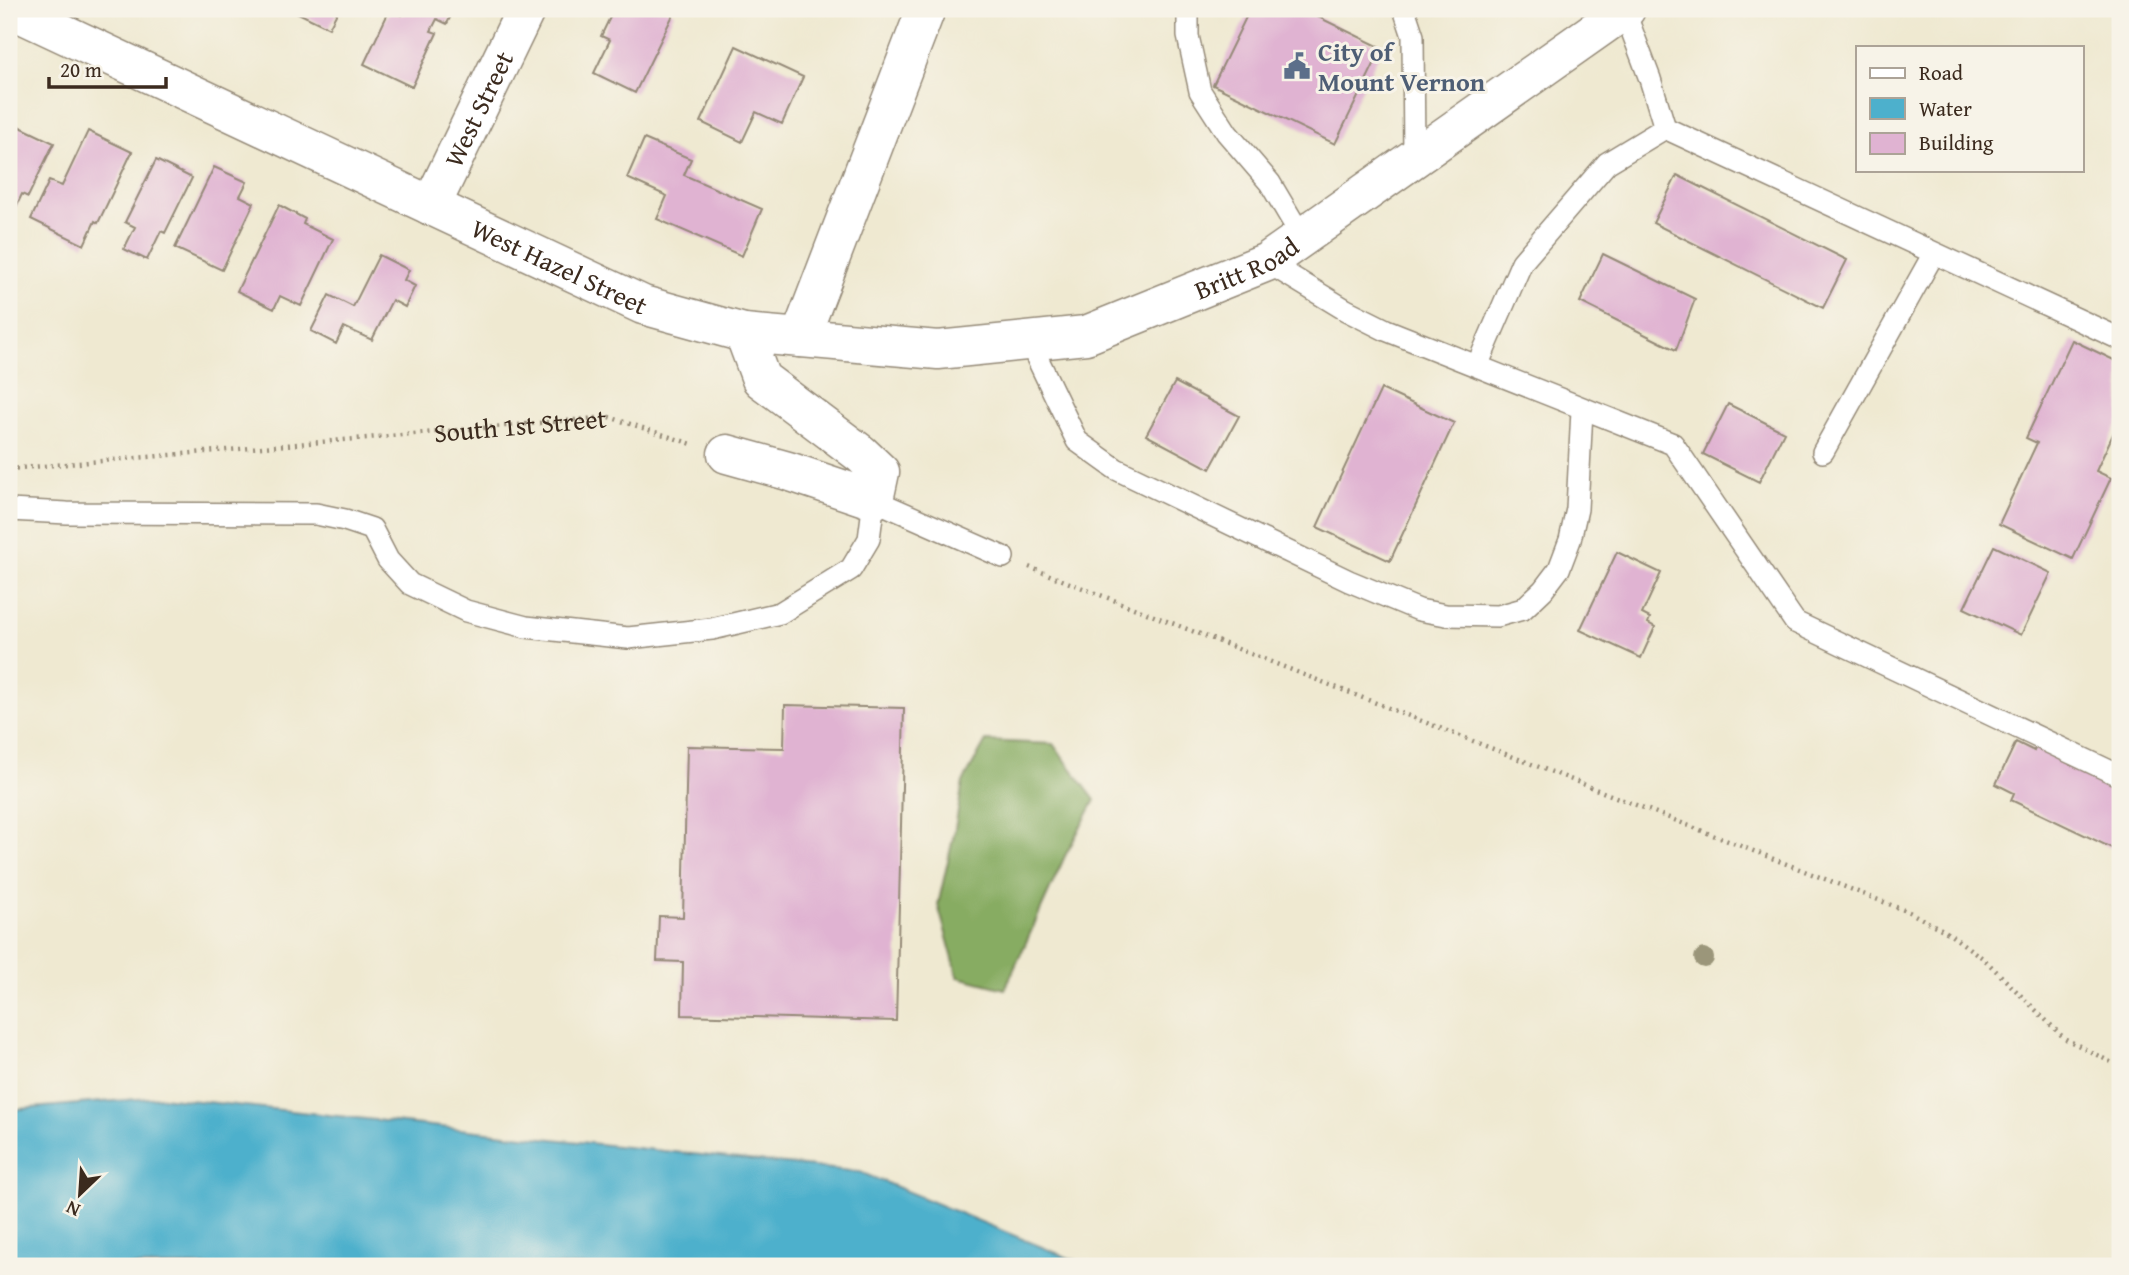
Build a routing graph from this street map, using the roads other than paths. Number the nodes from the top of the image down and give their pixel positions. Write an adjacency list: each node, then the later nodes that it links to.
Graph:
1 (11, 9): 9 (street, West Hazel Street)
2 (526, 9): 9 (street, West Street)
3 (926, 9): 14 (street)
4 (1188, 9): 10 (lane)
5 (1404, 9): 8 (lane)
6 (1625, 9): 7 (lane); 8 (street, Britt Road)
7 (1665, 128): 11 (lane); 17 (lane)
8 (1414, 158): 10 (street, Britt Road)
9 (431, 206): 13 (street, West Hazel Street)
10 (1302, 237): 12 (street, Britt Road)
11 (1934, 253): 15 (lane); 19 (lane)
12 (1267, 262): 16 (street, Britt Road); 17 (lane)
13 (744, 333): 14 (street, West Hazel Street); 21 (street)
14 (800, 338): 16 (street, Britt Road)
15 (2120, 339)
16 (1029, 341): 18 (lane)
17 (1477, 366): 18 (lane)
18 (1582, 410): 24 (lane)
19 (1823, 452)
20 (727, 454): 21 (street)
21 (873, 500): 22 (lane); 23 (lane)
22 (9, 510)
23 (1003, 557)
24 (2120, 776)

